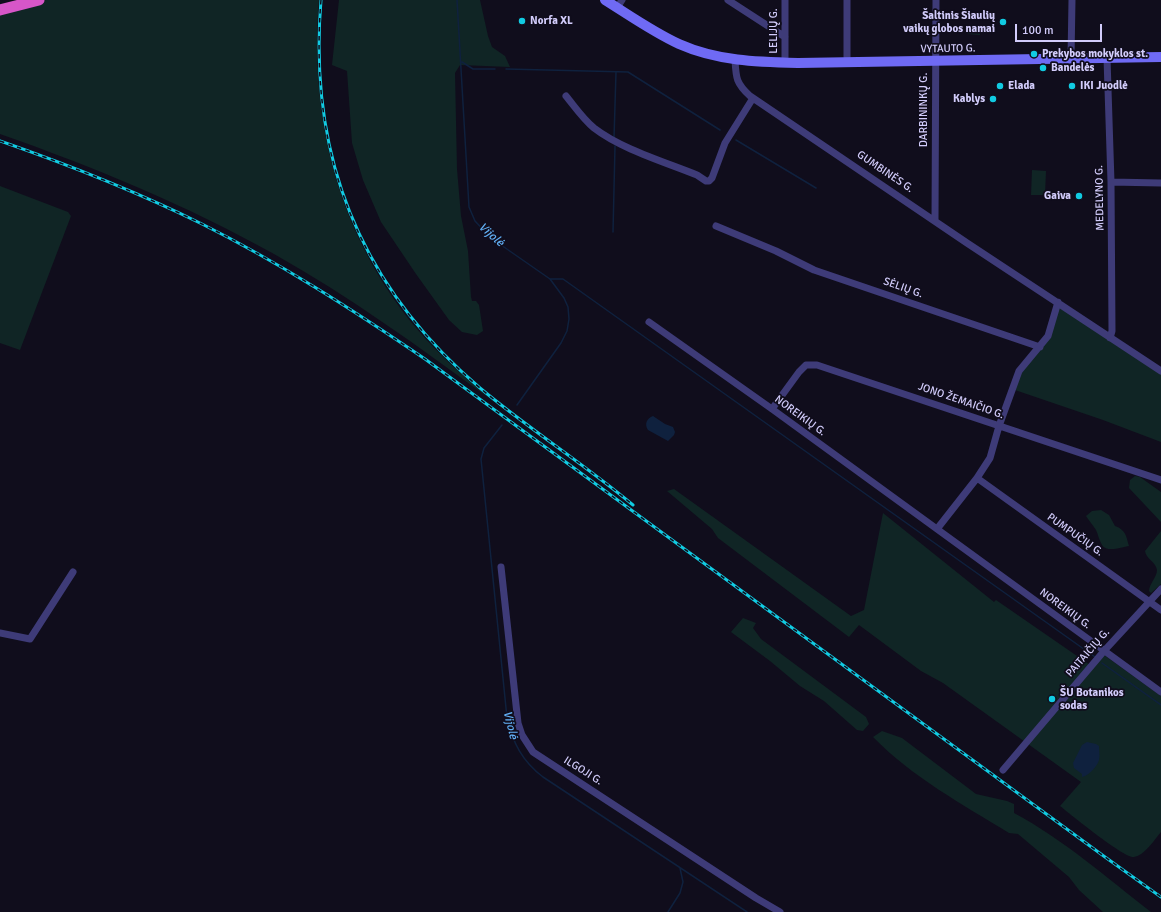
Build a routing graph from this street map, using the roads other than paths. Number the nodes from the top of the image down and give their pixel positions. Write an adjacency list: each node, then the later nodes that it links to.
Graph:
1 (12, 0): 9 (highway)
2 (39, 0): 11 (highway)
3 (605, 0): 10 (main road)
4 (728, 0): 12 (street)
5 (785, 0): 12 (street, LELIJŲ G.)
6 (847, 0): 18 (street)
7 (936, 0): 17 (street, DARBININKŲ G.)
8 (1072, 0): 14 (street)
9 (0, 3)
10 (620, 4): 16 (main road)
11 (0, 10)
12 (785, 37): 19 (street, LELIJŲ G.)
13 (1161, 57): 15 (main road, VYTAUTO G.)
14 (1071, 58): 15 (main road, VYTAUTO G.); 17 (main road, VYTAUTO G.)
15 (1107, 58): 22 (street, MEDELYNO G.)
16 (735, 60): 19 (main road, VYTAUTO G.); 21 (street, GUMBINĖS G.)
17 (936, 61): 18 (main road, VYTAUTO G.); 24 (street, DARBININKŲ G.)
18 (847, 62): 19 (main road, VYTAUTO G.)
19 (785, 63)
20 (566, 96): 21 (street)
21 (753, 98): 24 (street, GUMBINĖS G.)
22 (1111, 182): 23 (street); 28 (street, MEDELYNO G.)
23 (1161, 183)
24 (935, 220): 26 (street, GUMBINĖS G.)
25 (716, 226): 29 (street, SĖLIŲ G.)
26 (1058, 302): 28 (street, GUMBINĖS G.); 29 (street)
27 (649, 322): 31 (street, NOREIKIŲ G.)
28 (1110, 338): 30 (street, GUMBINĖS G.)
29 (1040, 347): 32 (street)
30 (1161, 371)
31 (772, 409): 32 (street, JONO ŽEMAIČIO G.); 35 (street, NOREIKIŲ G.)
32 (999, 426): 33 (street); 34 (street, JONO ŽEMAIČIO G.)
33 (977, 478): 35 (street); 39 (street, PUMPUČIŲ G.)
34 (1161, 480)
35 (937, 529): 42 (street, NOREIKIŲ G.)
36 (501, 567): 45 (street, ILGOJI G.)
37 (73, 572): 41 (street)
38 (1161, 589): 39 (street, PAITAIČIŲ G.)
39 (1149, 601): 40 (street, PUMPUČIŲ G.); 42 (street, PAITAIČIŲ G.)
40 (1161, 610)
41 (0, 633)
42 (1104, 651): 43 (street, NOREIKIŲ G.); 44 (street, PAITAIČIŲ G.)
43 (1161, 692)
44 (1003, 770)
45 (780, 912)

